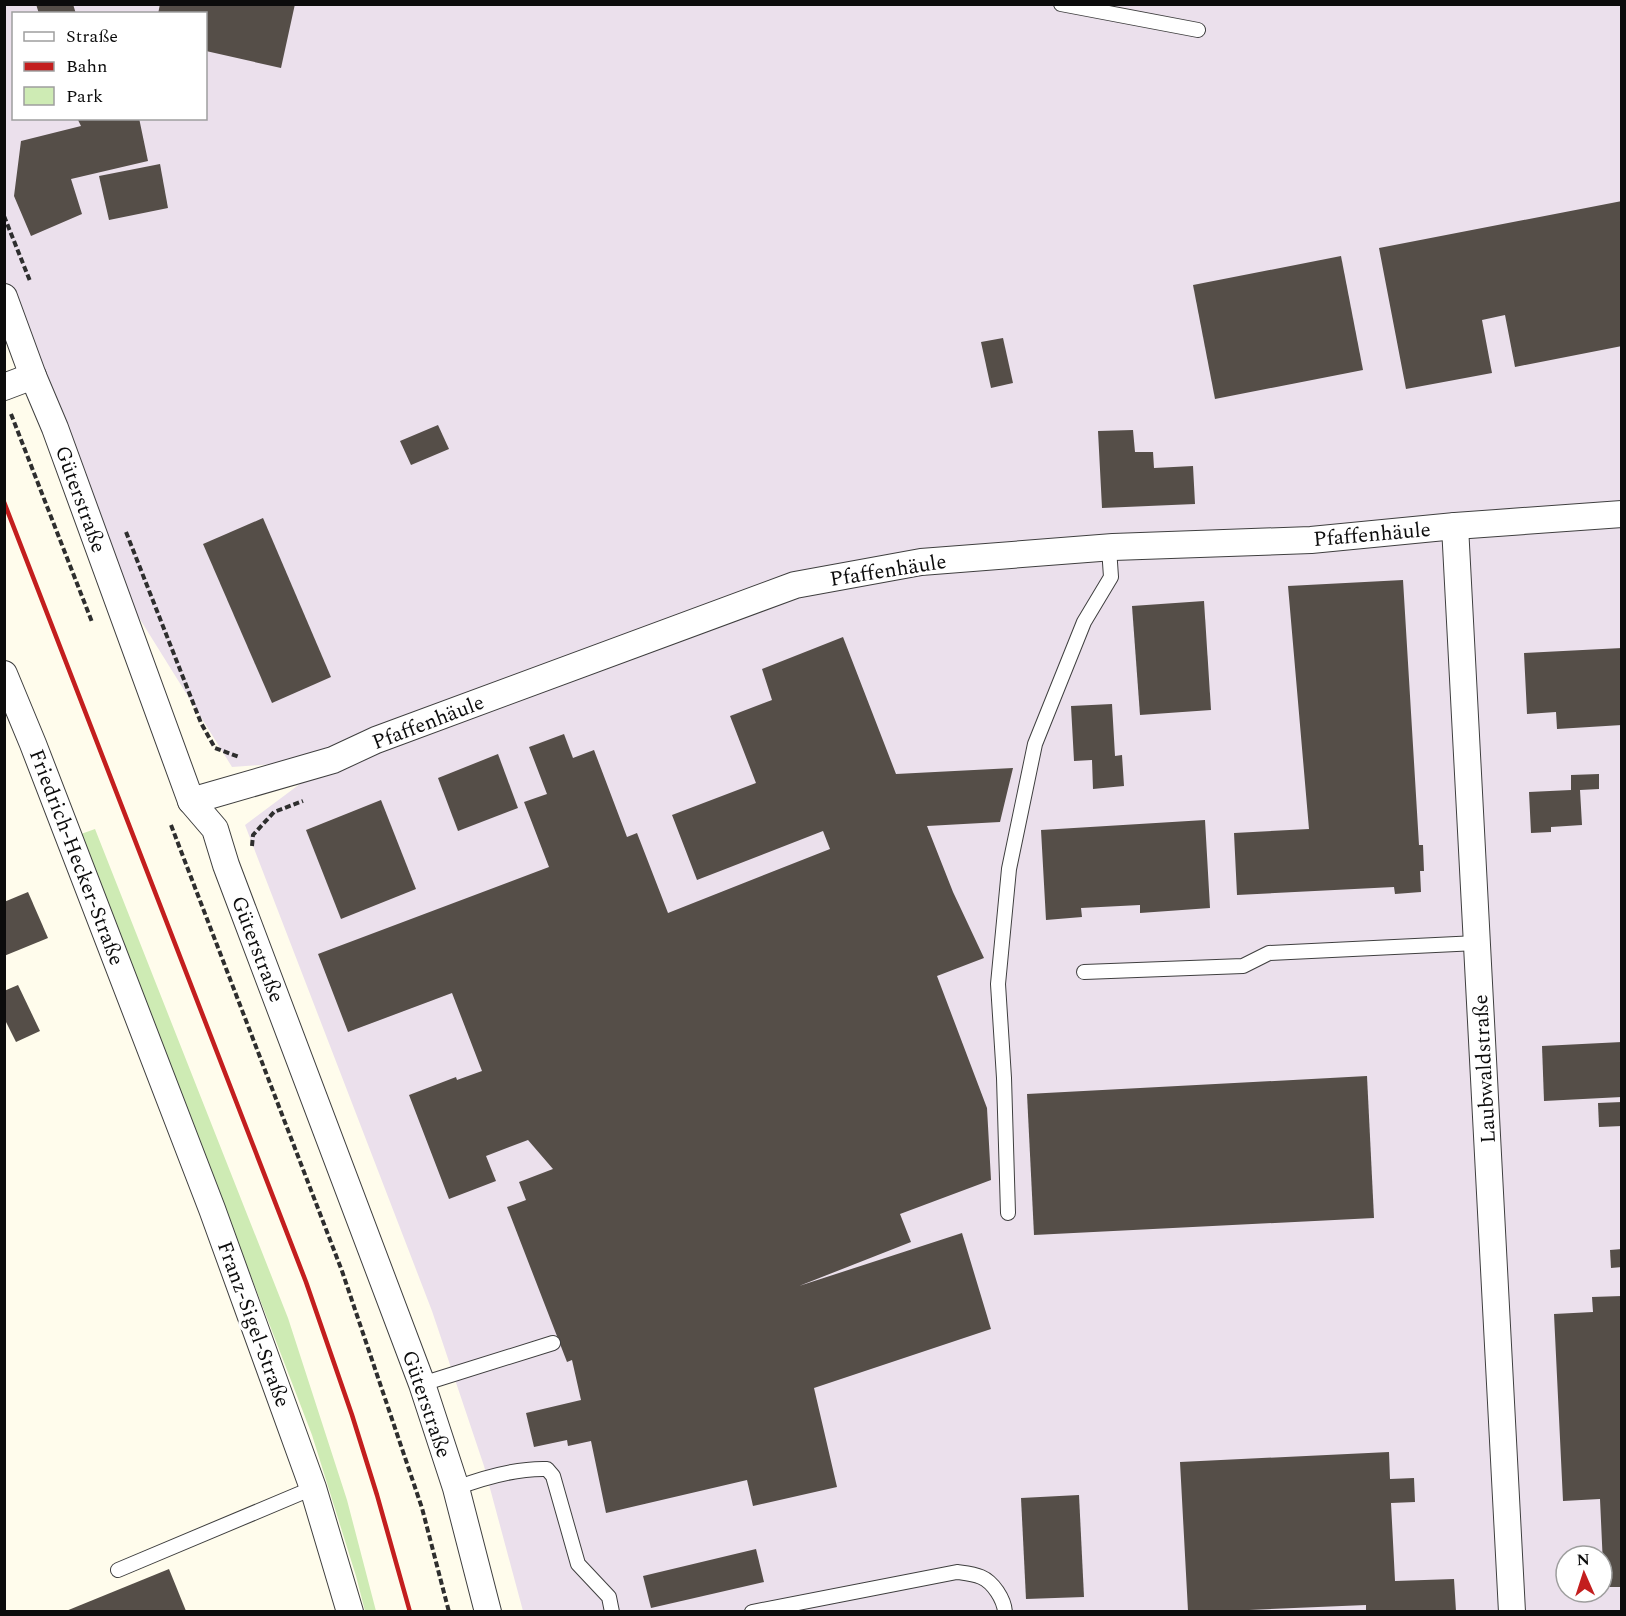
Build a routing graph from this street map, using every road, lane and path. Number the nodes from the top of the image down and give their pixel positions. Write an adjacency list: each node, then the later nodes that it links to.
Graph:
1 (1061, 4): 2 (lane)
2 (1198, 30)
3 (4, 216): 4 (path)
4 (32, 287)
5 (4, 297): 6 (street, Güterstraße)
6 (33, 376): 7 (street); 16 (street, Güterstraße)
7 (6, 396): 12 (path)
8 (1622, 514): 10 (street, Pfaffenhäule)
9 (123, 523): 14 (path)
10 (1455, 526): 11 (street, Pfaffenhäule); 19 (street, Laubwaldstraße)
11 (1109, 548): 16 (street, Pfaffenhäule); 22 (lane)
12 (94, 626)
13 (4, 674): 21 (street, Friedrich-Hecker-Straße)
14 (246, 756)
15 (307, 800): 18 (path)
16 (191, 801): 24 (street, Güterstraße)
17 (167, 814): 29 (path)
18 (252, 855)
19 (1477, 944): 20 (lane); 34 (street, Laubwaldstraße)
20 (1084, 972)
21 (147, 1040): 25 (street, Franz-Sigel-Straße)
22 (1008, 1213)
23 (553, 1343): 24 (lane)
24 (422, 1384): 26 (street, Güterstraße)
25 (313, 1488): 27 (lane); 28 (street, Franz-Sigel-Straße)
26 (456, 1488): 30 (street, Güterstraße); 31 (lane)
27 (118, 1570)
28 (350, 1611)
29 (449, 1611)
30 (488, 1611)
31 (612, 1611)
32 (752, 1611): 33 (lane)
33 (1005, 1611)
34 (1512, 1611)

